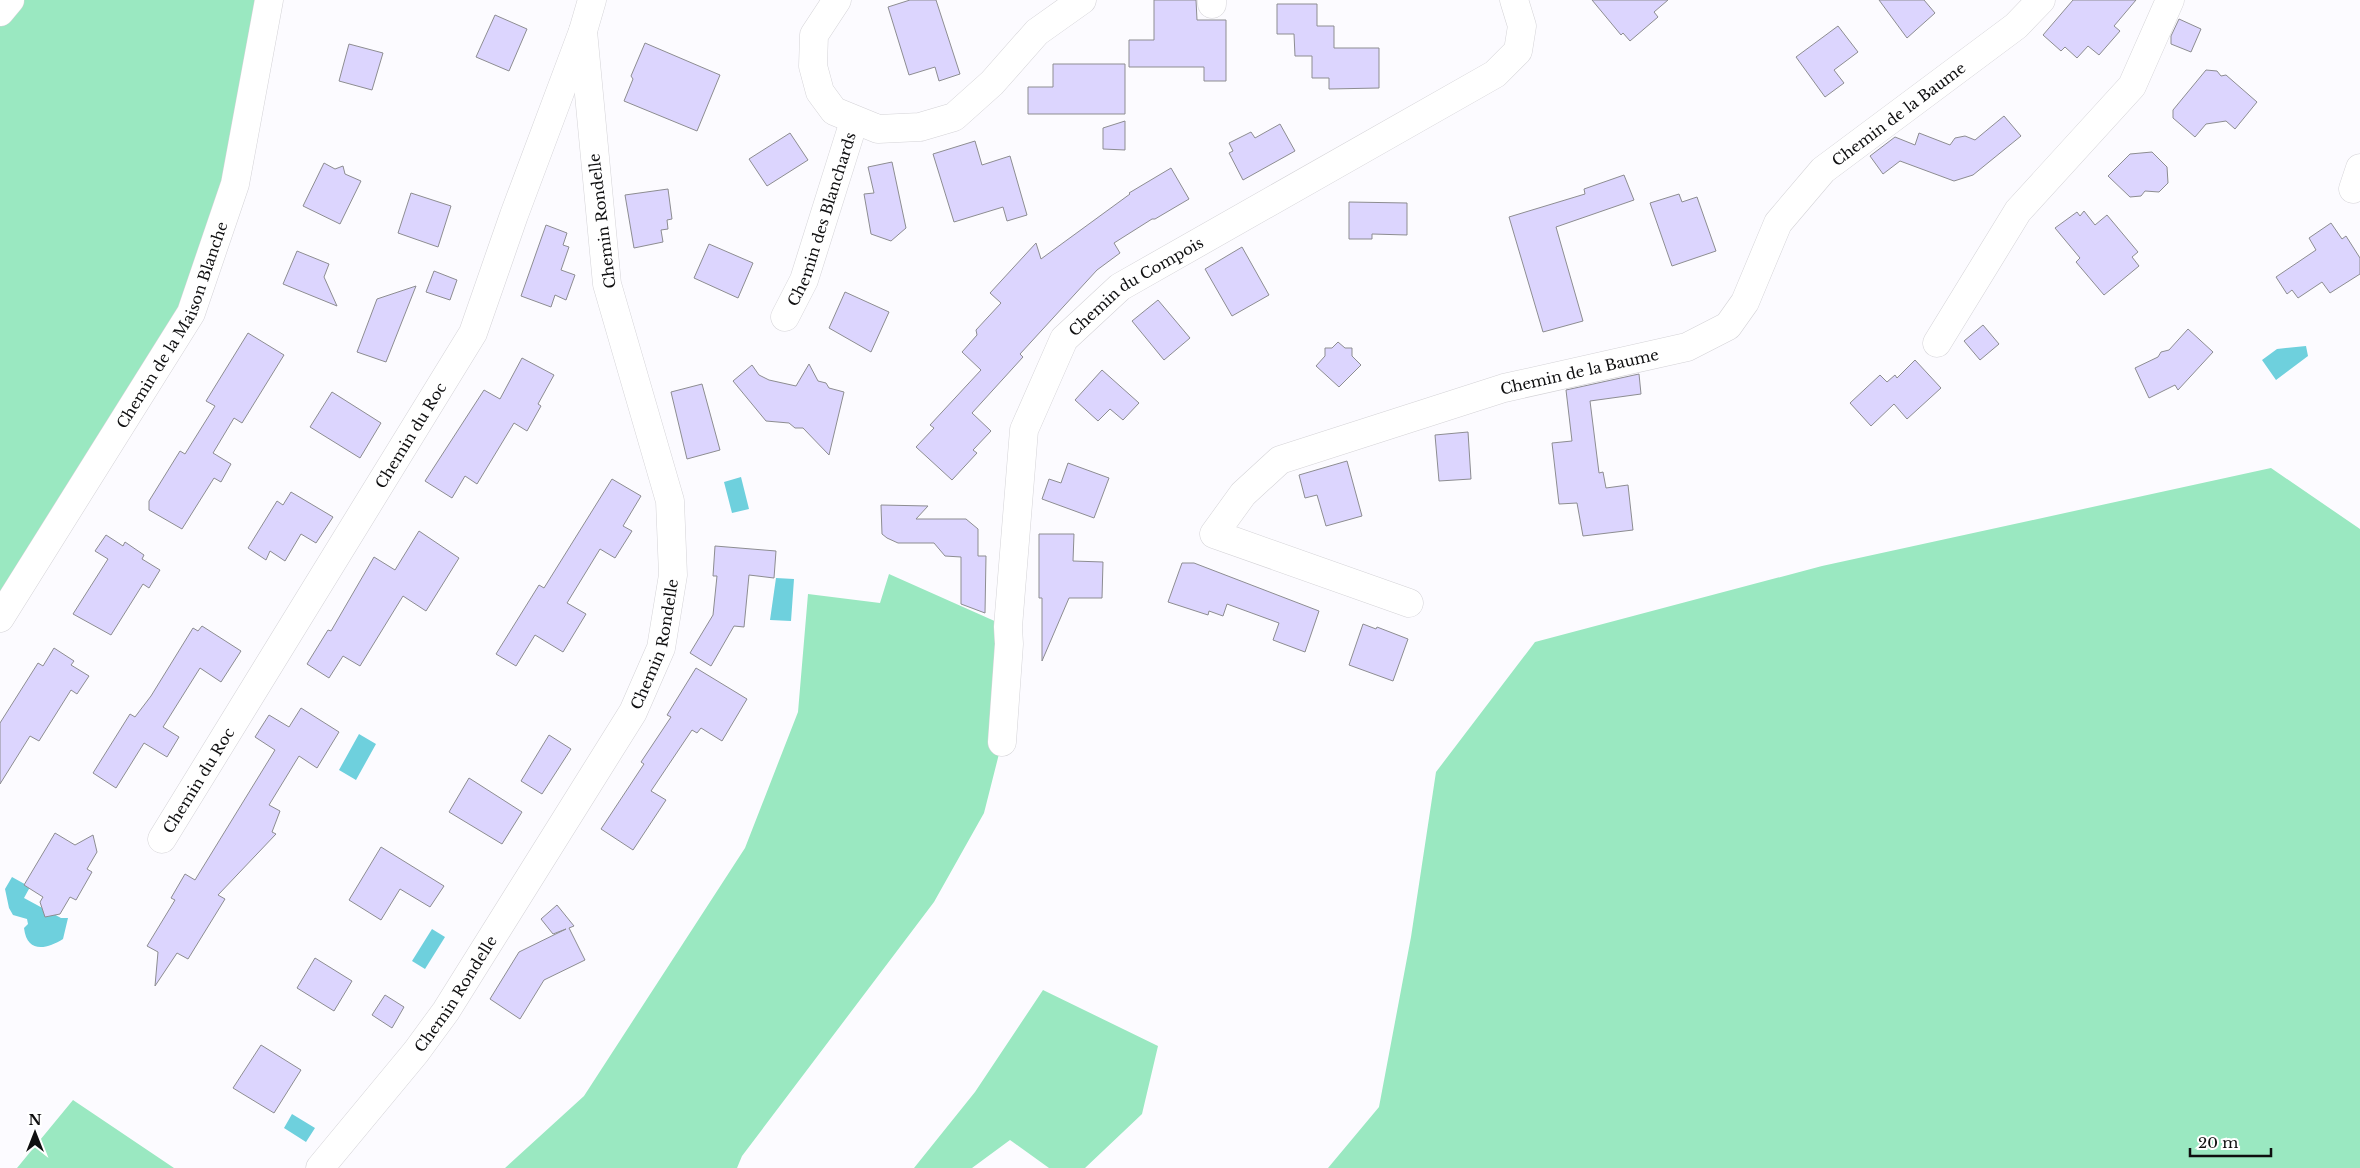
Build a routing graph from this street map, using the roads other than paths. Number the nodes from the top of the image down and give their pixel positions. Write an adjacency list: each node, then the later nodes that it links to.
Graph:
1 (10, 0): 9 (street)
2 (269, 0): 15 (street, Chemin de la Maison Blanche)
3 (592, 0): 10 (street, Chemin du Roc)
4 (837, 0): 11 (street, Chemin des Blanchards)
5 (1082, 0): 11 (street, Chemin des Blanchards)
6 (1514, 0): 16 (street, Chemin du Compois)
7 (2040, 0): 14 (street, Chemin de la Baume)
8 (2170, 0): 13 (street)
9 (0, 12)
10 (583, 31): 17 (street, Chemin du Roc); 18 (street, Chemin Rondelle)
11 (854, 121): 12 (street, Chemin des Blanchards)
12 (785, 317)
13 (1938, 343)
14 (1409, 603)
15 (0, 618)
16 (1002, 742)
17 (162, 839)
18 (320, 1168)

